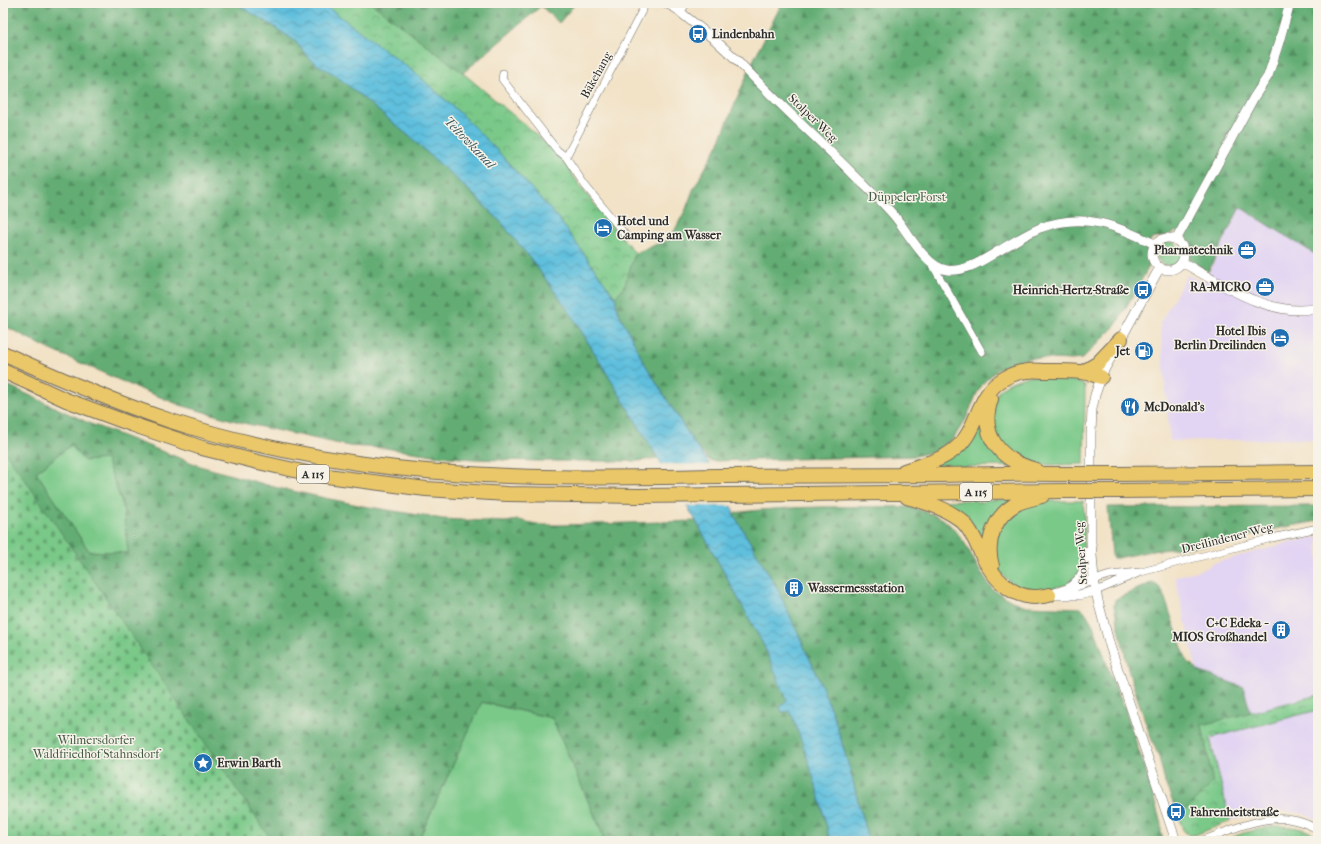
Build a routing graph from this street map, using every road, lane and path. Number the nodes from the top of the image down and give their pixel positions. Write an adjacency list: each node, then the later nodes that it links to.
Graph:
1 (646, 3): 7 (street, Bäkehang)
2 (664, 3): 5 (street, Stolper Weg)
3 (687, 3): 5 (street)
4 (1290, 3): 9 (street)
5 (680, 12): 12 (street, Stolper Weg)
6 (503, 73): 7 (street)
7 (566, 157): 8 (street)
8 (627, 237)
9 (1176, 240): 10 (street); 11 (street)
10 (1155, 244): 12 (street); 13 (street)
11 (1182, 262): 13 (street); 14 (street)
12 (932, 264): 16 (street, Stolper Weg)
13 (1160, 268): 15 (street, Stolper Weg)
14 (1318, 308)
15 (1121, 339): 20 (highway); 22 (street, Stolper Weg)
16 (982, 352)
17 (3, 353): 25 (highway, A 115)
18 (3, 371): 28 (highway, A 115)
19 (1046, 371): 20 (highway); 21 (highway); 22 (highway)
20 (1083, 372): 22 (highway)
21 (1000, 381): 24 (highway); 25 (highway)
22 (1099, 381): 30 (street, Stolper Weg)
23 (1318, 472): 24 (highway, A 115, bridge)
24 (1056, 474): 25 (highway, A 115)
25 (890, 475)
26 (1318, 489): 27 (highway, A 115, bridge)
27 (1061, 491): 28 (highway, A 115); 32 (highway)
28 (891, 493): 32 (highway)
29 (1318, 528): 31 (street, Dreilindener Weg)
30 (1091, 542): 33 (street, Stolper Weg); 34 (street)
31 (1141, 572): 33 (street, Dreilindener Weg); 35 (street, Dreilindener Weg)
32 (995, 576): 36 (highway)
33 (1094, 580): 34 (street); 35 (street, Stolper Weg)
34 (1069, 588): 36 (street)
35 (1096, 591): 36 (street); 38 (street, Stolper Weg)
36 (1049, 595)
37 (1318, 830): 39 (street)
38 (1176, 841)
39 (1201, 841)

